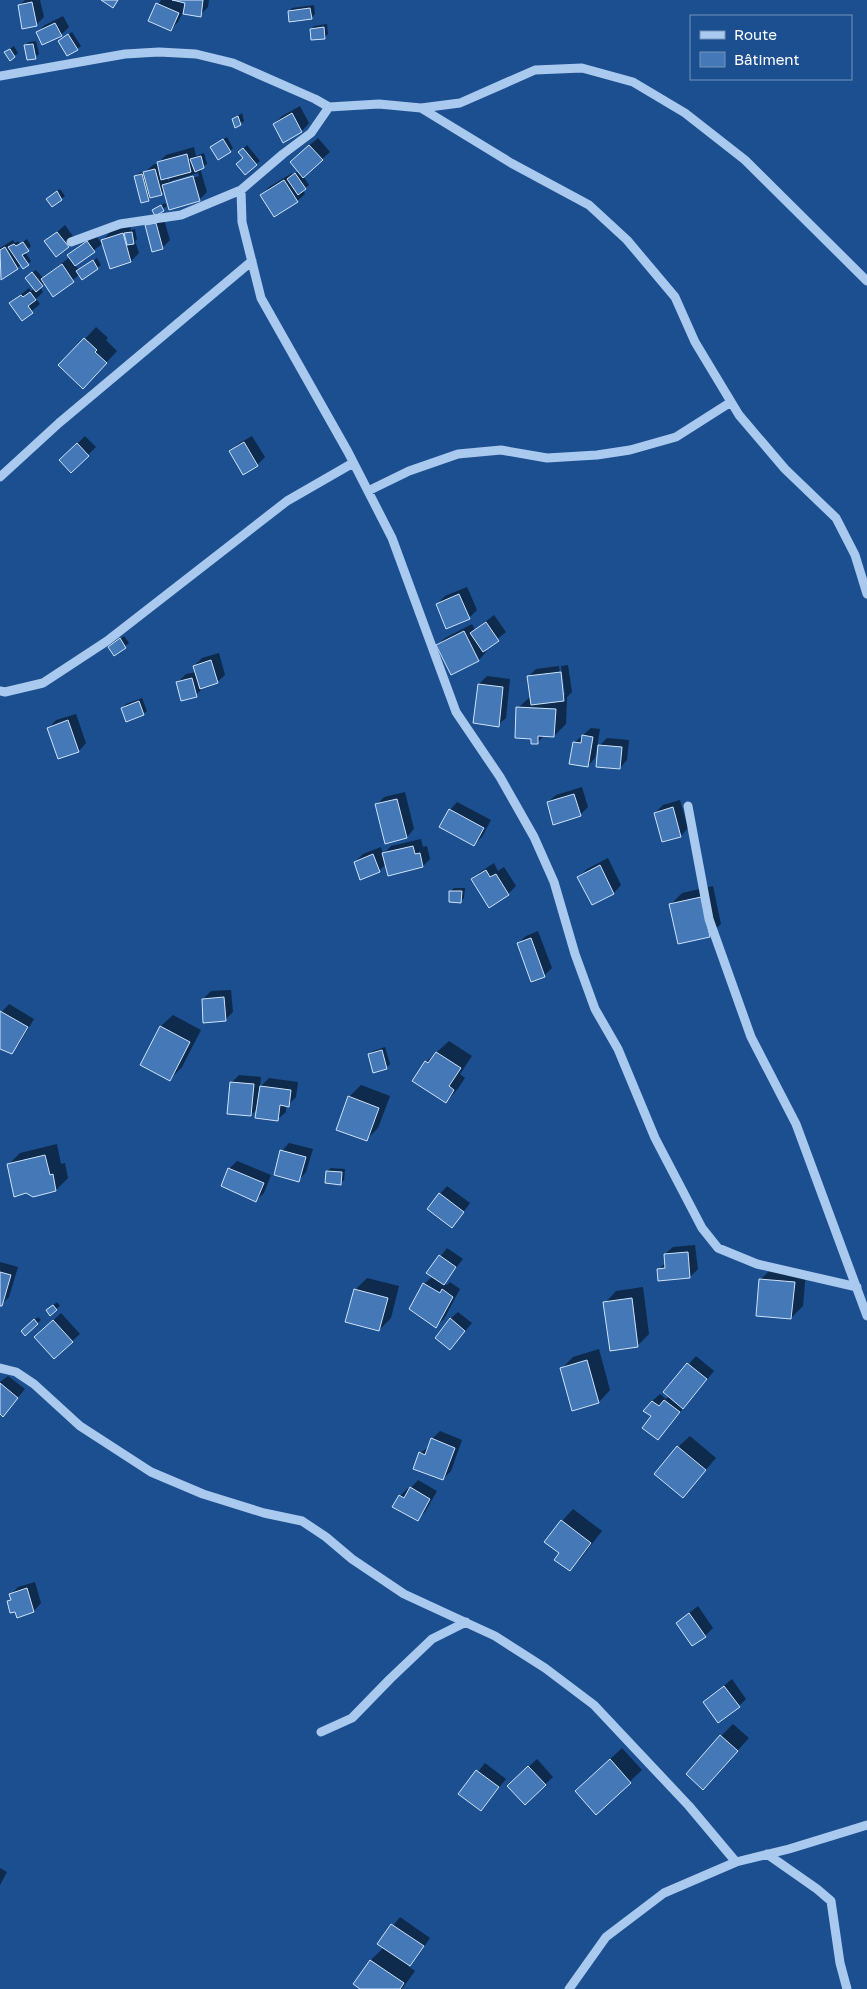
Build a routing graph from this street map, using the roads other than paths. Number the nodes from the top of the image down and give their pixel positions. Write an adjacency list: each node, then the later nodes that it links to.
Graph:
1 (0, 76): 2 (street)
2 (330, 108): 3 (street); 4 (street)
3 (421, 108): 7 (street); 8 (street)
4 (241, 190): 5 (street); 6 (street)
5 (71, 242)
6 (252, 261): 9 (street); 10 (street)
7 (867, 281)
8 (731, 402): 11 (street); 12 (street)
9 (353, 463): 11 (street); 13 (street)
10 (0, 478)
11 (368, 490): 15 (street)
12 (867, 594)
13 (0, 691)
14 (688, 806): 15 (street)
15 (856, 1288): 16 (street)
16 (867, 1316)
17 (0, 1368): 18 (street)
18 (466, 1622): 19 (street); 22 (street)
19 (321, 1732)
20 (867, 1825): 21 (street)
21 (767, 1854): 22 (street); 24 (street)
22 (736, 1862): 23 (street)
23 (568, 1989)
24 (847, 1989)

